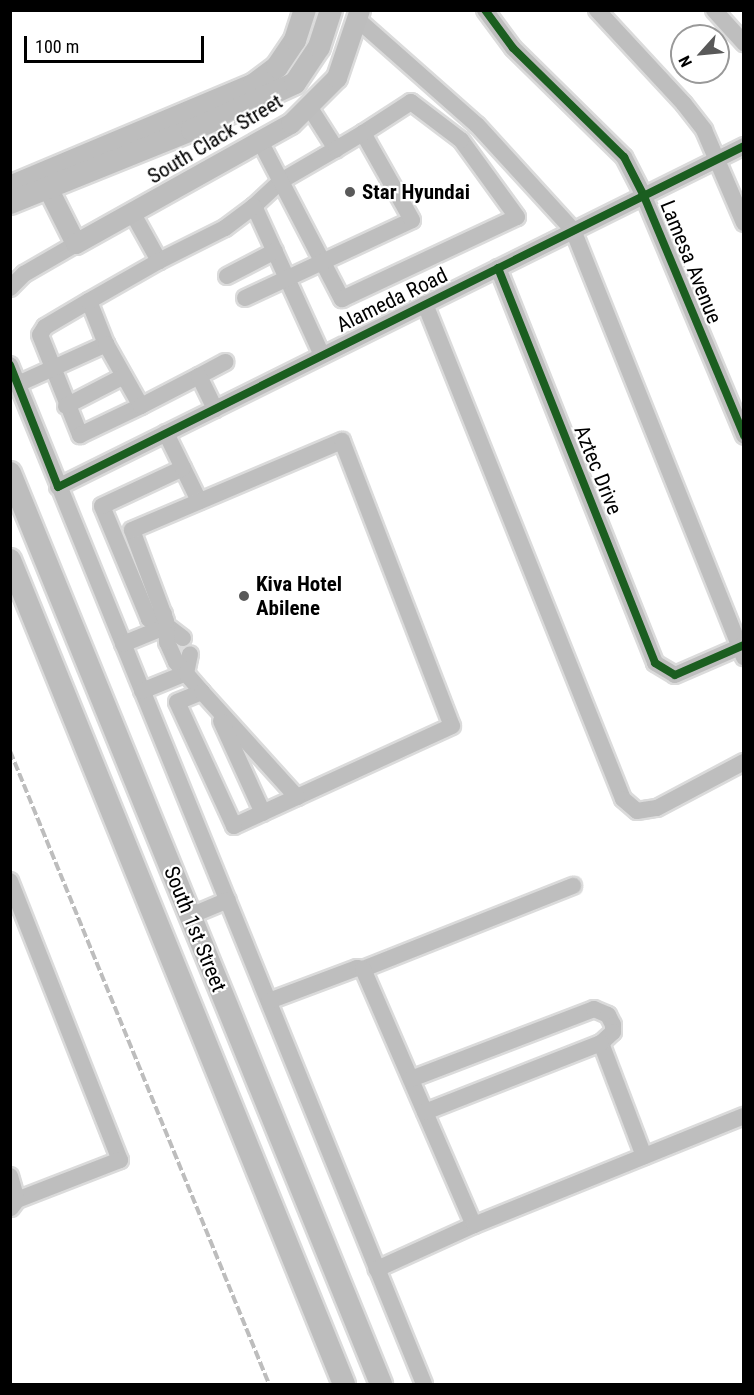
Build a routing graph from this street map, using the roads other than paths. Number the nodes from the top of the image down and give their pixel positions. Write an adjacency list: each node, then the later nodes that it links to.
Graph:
1 (305, 10): 15 (highway)
2 (331, 10): 15 (highway)
3 (485, 10): 17 (street, Lamesa Avenue)
4 (597, 10): 13 (street)
5 (714, 10): 7 (street)
6 (358, 15): 8 (main road, South Clack Street); 21 (street)
7 (744, 43)
8 (310, 108): 10 (main road, South Clack Street); 12 (street)
9 (363, 133): 12 (street); 25 (street); 25 (street)
10 (261, 143): 14 (street); 19 (main road, South Clack Street)
11 (744, 146): 13 (street, Alameda Road)
12 (336, 149): 14 (street)
13 (717, 159): 17 (street, Alameda Road); 20 (street)
14 (281, 181): 18 (street); 25 (street)
15 (44, 182): 16 (highway); 22 (main road)
16 (11, 190)
17 (643, 194): 21 (street, Alameda Road); 45 (street, Lamesa Avenue)
18 (254, 207): 23 (street); 24 (street)
19 (133, 214): 22 (main road, South Clack Street); 24 (street)
20 (744, 223)
21 (573, 230): 26 (street, Alameda Road); 54 (street)
22 (76, 244): 29 (street)
23 (275, 251): 27 (street); 28 (street)
24 (159, 261): 31 (street)
25 (323, 261): 28 (street)
26 (498, 268): 32 (street, Alameda Road); 54 (street, Aztec Drive)
27 (227, 276)
28 (287, 278): 30 (street); 34 (street)
29 (10, 288)
30 (245, 298)
31 (89, 301): 33 (street); 37 (street)
32 (425, 304): 34 (street, Alameda Road); 59 (street)
33 (106, 344): 37 (street); 38 (street)
34 (322, 355): 43 (street, Alameda Road)
35 (225, 362): 39 (street)
36 (10, 365): 40 (street, South 1st Street)
37 (52, 371): 40 (street); 41 (street)
38 (124, 376): 41 (street); 42 (street)
39 (199, 376): 42 (street); 43 (street)
40 (18, 384): 48 (street, South 1st Street)
41 (66, 406): 42 (street)
42 (141, 406)
43 (215, 409): 44 (street, Alameda Road)
44 (166, 433): 46 (street); 48 (street, Alameda Road)
45 (744, 436)
46 (183, 468): 49 (street); 51 (street)
47 (10, 473): 65 (highway, South 1st Street)
48 (58, 487): 53 (street, South 1st Street)
49 (199, 501): 51 (street); 60 (street)
50 (10, 560): 66 (highway, South 1st Street)
51 (165, 620): 52 (street); 53 (street); 56 (street)
52 (183, 638)
53 (123, 644): 57 (street, South 1st Street)
54 (742, 650)
55 (190, 654): 56 (street)
56 (186, 673): 57 (street); 58 (street)
57 (142, 691): 64 (street, South 1st Street)
58 (208, 698): 60 (street); 61 (street); 61 (street)
59 (744, 762)
60 (297, 797): 61 (street)
61 (263, 813)
62 (10, 881): 75 (street)
63 (573, 886): 67 (street)
64 (228, 900): 65 (street); 68 (street, South 1st Street)
65 (190, 916): 66 (highway); 79 (highway, South 1st Street)
66 (159, 929): 78 (highway, South 1st Street)
67 (363, 969): 68 (street); 70 (street)
68 (269, 1001): 77 (street, South 1st Street)
69 (601, 1043): 70 (street); 71 (street); 73 (street)
70 (411, 1078): 71 (street)
71 (425, 1112): 76 (street)
72 (744, 1116): 73 (street)
73 (644, 1156): 76 (street)
74 (10, 1176): 75 (street)
75 (14, 1205)
76 (474, 1225): 77 (street)
77 (377, 1269): 80 (street, South 1st Street)
78 (344, 1384)
79 (381, 1384)
80 (424, 1384)

